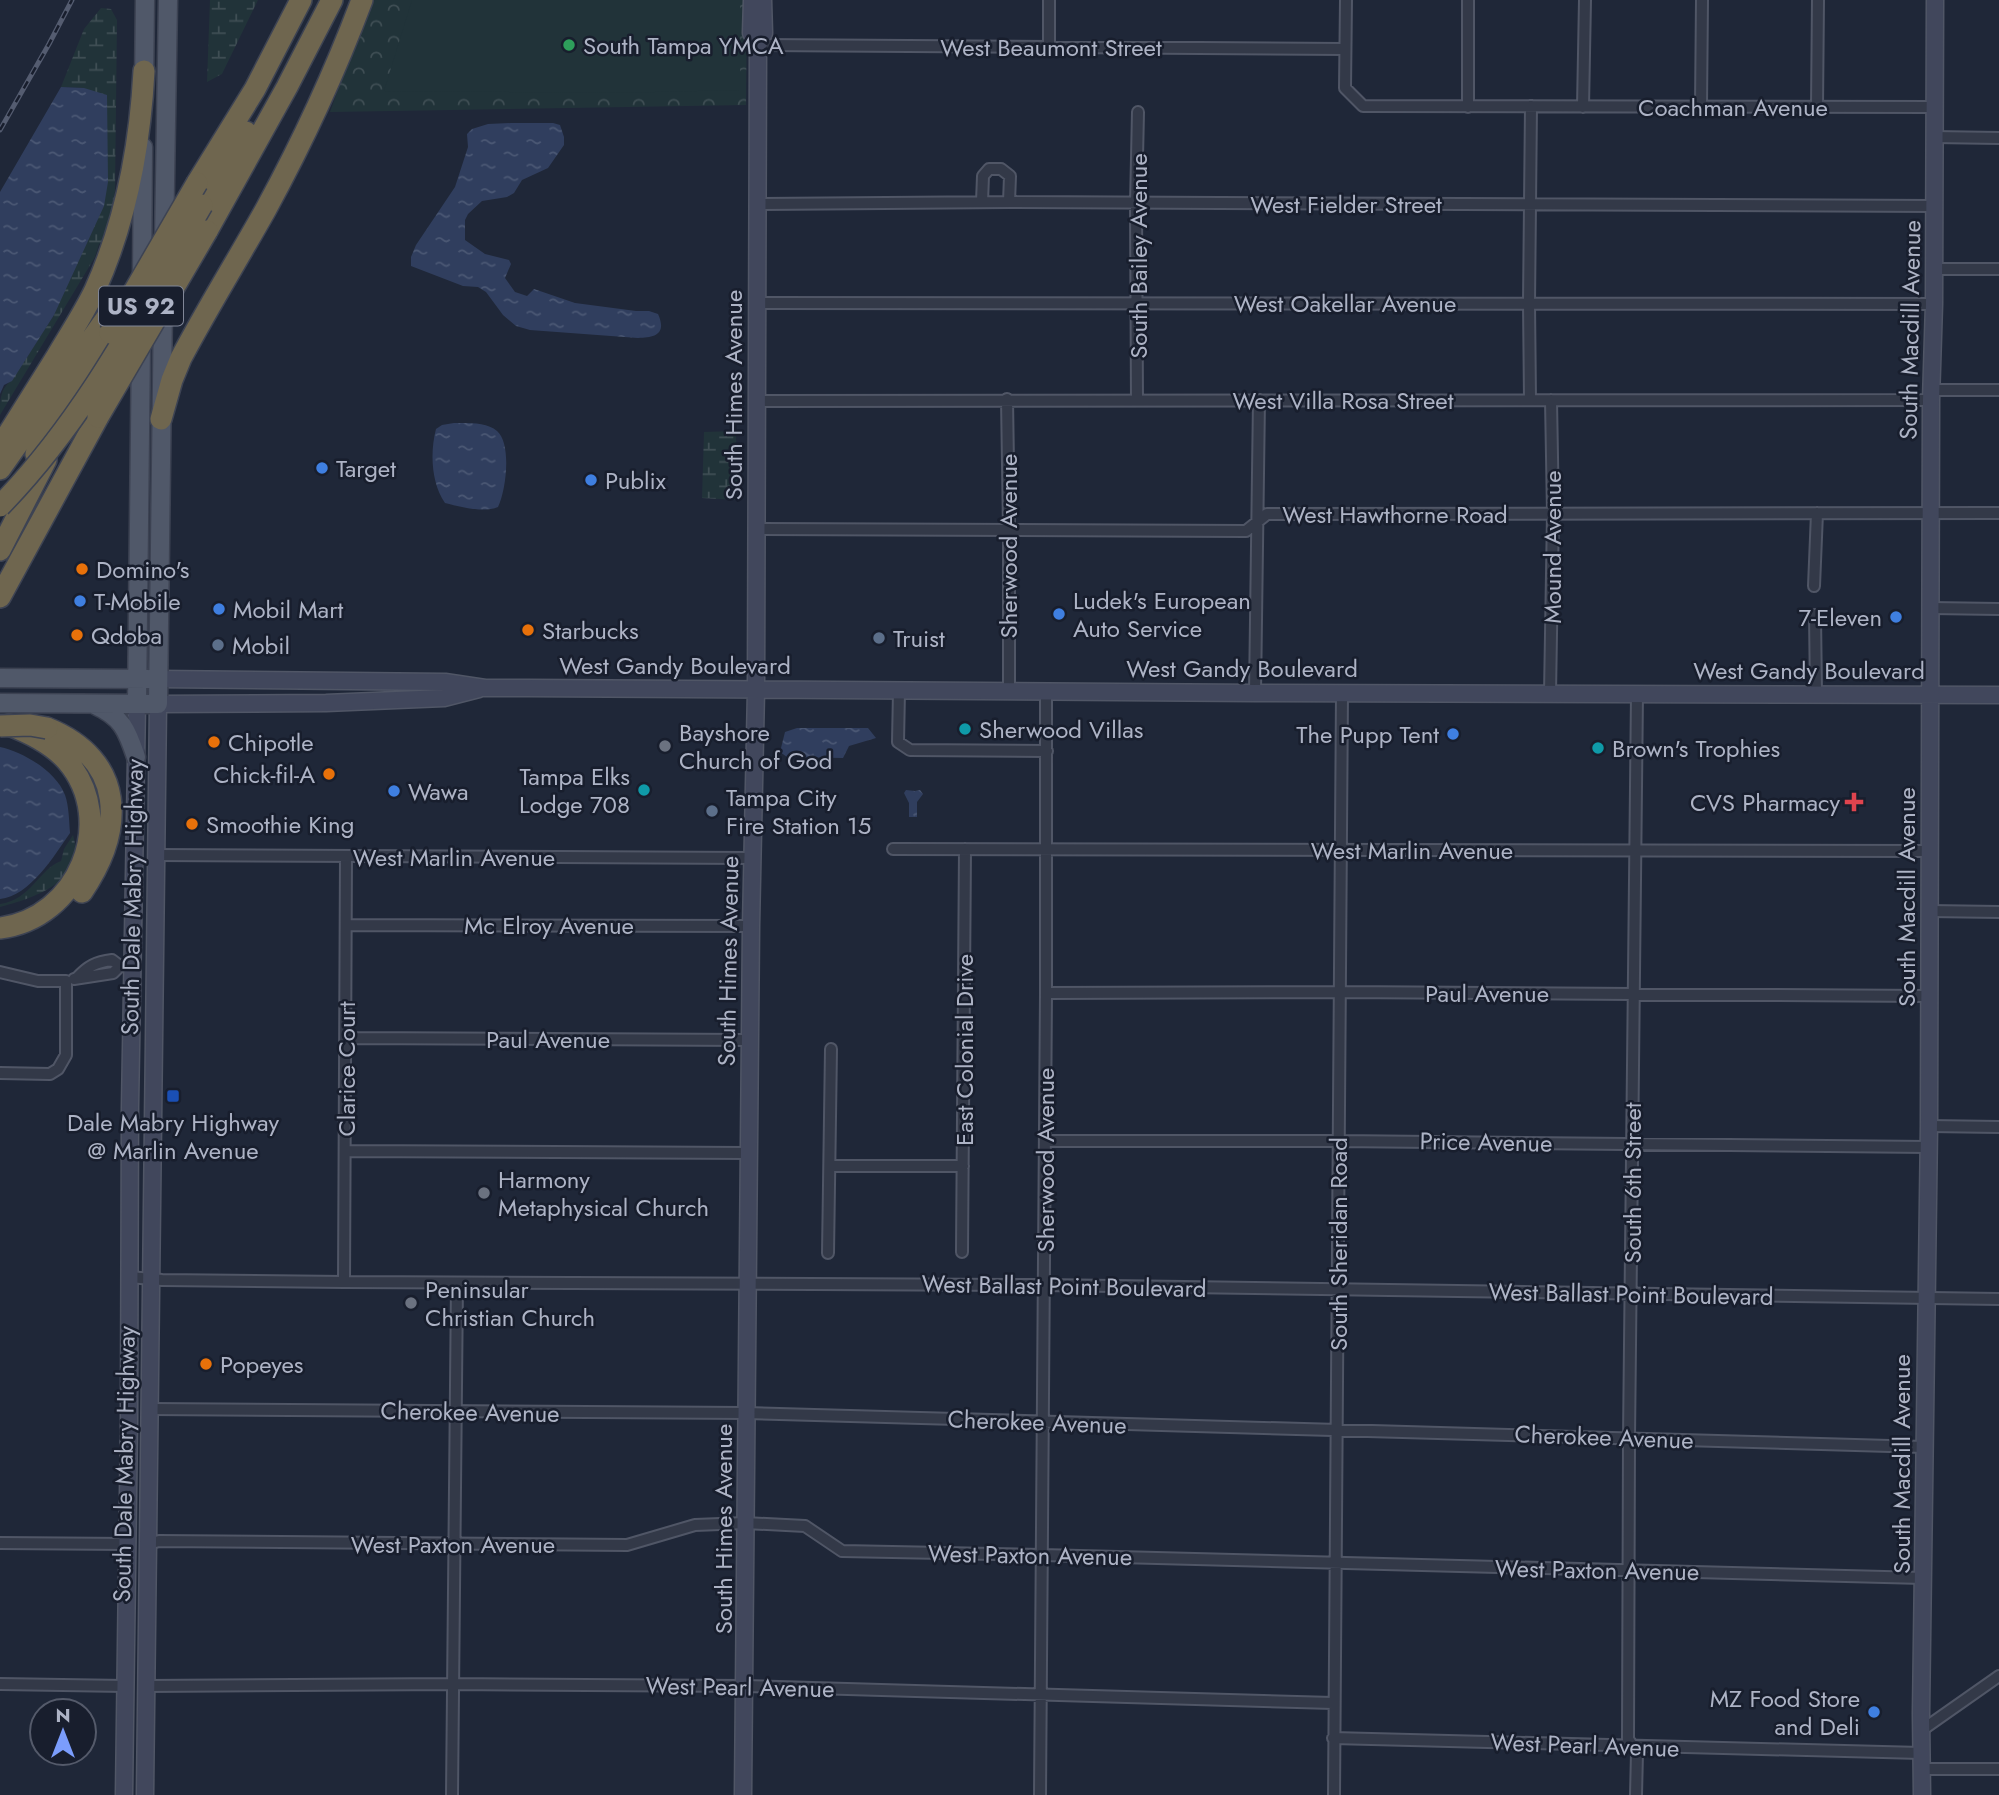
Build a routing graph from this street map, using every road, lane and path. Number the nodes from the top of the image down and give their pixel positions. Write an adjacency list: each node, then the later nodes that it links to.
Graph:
1 (145, 0): 20 (main road, US 92)
2 (168, 0): 52 (main road, South Dale Mabry Highway / US 92)
3 (287, 0): 30 (highway)
4 (301, 0): 30 (highway)
5 (318, 0): 55 (highway, bridge)
6 (332, 0): 65 (highway, bridge)
7 (362, 0): 52 (highway)
8 (752, 0): 17 (main road, South Himes Avenue)
9 (764, 0): 17 (main road, South Himes Avenue)
10 (1049, 0): 18 (street)
11 (1346, 0): 19 (street)
12 (1468, 0): 23 (street)
13 (1585, 0): 24 (street)
14 (1702, 0): 22 (street)
15 (1818, 0): 25 (street)
16 (1935, 0): 26 (main road, South Macdill Avenue)
17 (758, 45): 18 (street, West Beaumont Street); 33 (main road, South Himes Avenue)
18 (1049, 47): 19 (street, West Beaumont Street)
19 (1344, 49): 23 (street, Coachman Avenue)
20 (144, 71): 53 (highway); 69 (main road, US 92)
21 (1531, 106): 23 (street, Coachman Avenue); 24 (street, Coachman Avenue); 35 (street)
22 (1701, 106): 24 (street, Coachman Avenue); 25 (street, Coachman Avenue)
23 (1468, 107)
24 (1583, 107)
25 (1817, 107): 26 (street, Coachman Avenue)
26 (1934, 107): 28 (main road, South Macdill Avenue)
27 (1138, 112): 34 (street, South Bailey Avenue)
28 (1934, 137): 29 (street); 36 (main road, South Macdill Avenue)
29 (1999, 138)
30 (198, 175): 43 (highway, bridge); 54 (highway)
31 (982, 202): 32 (street, West Fielder Street); 32 (street); 33 (street, West Fielder Street)
32 (1009, 202): 34 (street, West Fielder Street)
33 (757, 204): 40 (main road, South Himes Avenue)
34 (1136, 204): 35 (street, West Fielder Street); 39 (street, South Bailey Avenue)
35 (1531, 205): 36 (street, West Fielder Street); 41 (street)
36 (1934, 206): 37 (main road, South Macdill Avenue)
37 (1934, 269): 38 (street); 42 (main road, South Macdill Avenue)
38 (1999, 270)
39 (1138, 302): 40 (street, West Oakellar Avenue); 41 (street, West Oakellar Avenue); 47 (street, South Bailey Avenue)
40 (756, 303): 51 (main road, South Himes Avenue)
41 (1529, 303): 42 (street, West Oakellar Avenue); 49 (street)
42 (1934, 303): 45 (main road, South Macdill Avenue)
43 (110, 333): 55 (highway); 63 (highway)
44 (1999, 390): 45 (street, West Villa Rosa Street)
45 (1931, 395): 50 (street, West Villa Rosa Street); 56 (main road, South Macdill Avenue)
46 (1007, 399): 47 (street, West Villa Rosa Street); 51 (street, West Villa Rosa Street); 62 (street, Sherwood Avenue)
47 (1137, 400): 48 (street, West Villa Rosa Street)
48 (1259, 400): 49 (street, West Villa Rosa Street); 60 (street)
49 (1530, 400): 50 (street, West Villa Rosa Street)
50 (1551, 400): 57 (street, Mound Avenue)
51 (756, 401): 61 (main road, South Himes Avenue)
52 (161, 419): 73 (main road, South Dale Mabry Highway / US 92)
53 (0, 447)
54 (0, 469)
55 (0, 508)
56 (1931, 512): 58 (street, West Hawthorne Road); 59 (street, West Hawthorne Road); 66 (main road, South Macdill Avenue)
57 (1553, 513): 58 (street, West Hawthorne Road); 60 (street, West Hawthorne Road); 81 (street, Mound Avenue)
58 (1817, 513): 64 (street)
59 (1999, 513)
60 (1258, 522): 62 (street, West Hawthorne Road); 79 (street)
61 (755, 529): 62 (street, West Hawthorne Road); 75 (main road, South Himes Avenue)
62 (1009, 530): 77 (street, Sherwood Avenue)
63 (0, 550)
64 (1814, 586)
65 (0, 597)
66 (1931, 608): 67 (street); 84 (main road, South Macdill Avenue)
67 (1999, 609)
68 (1815, 615): 83 (street)
69 (138, 643): 71 (main road); 72 (main road)
70 (0, 678): 71 (main road, West Gandy Boulevard)
71 (87, 679): 72 (main road, West Gandy Boulevard)
72 (137, 679): 73 (main road, West Gandy Boulevard); 88 (main road)
73 (158, 679): 74 (main road, West Gandy Boulevard); 89 (main road, South Dale Mabry Highway / US 92)
74 (485, 688): 75 (main road, West Gandy Boulevard); 89 (main road, West Gandy Boulevard)
75 (755, 690): 76 (main road, West Gandy Boulevard); 101 (main road, South Himes Avenue)
76 (899, 691): 77 (main road, West Gandy Boulevard); 91 (street)
77 (1009, 692): 78 (main road, West Gandy Boulevard)
78 (1046, 692): 79 (main road, West Gandy Boulevard); 91 (street, Sherwood Avenue)
79 (1255, 693): 80 (main road, West Gandy Boulevard)
80 (1342, 693): 81 (main road, West Gandy Boulevard); 96 (street, South Sheridan Road)
81 (1550, 694): 82 (main road, West Gandy Boulevard)
82 (1637, 694): 83 (main road, West Gandy Boulevard); 97 (street, South 6th Street)
83 (1816, 694): 84 (main road, West Gandy Boulevard)
84 (1930, 694): 85 (main road, West Gandy Boulevard); 98 (main road, South Macdill Avenue)
85 (1999, 695)
86 (0, 703): 87 (main road, West Gandy Boulevard)
87 (92, 703): 88 (main road, West Gandy Boulevard); 92 (main road)
88 (137, 704): 89 (main road, West Gandy Boulevard); 92 (main road, South Dale Mabry Highway)
89 (158, 704): 99 (main road, South Dale Mabry Highway)
90 (0, 724): 106 (highway); 107 (highway, bridge)
91 (1046, 751): 95 (street, Sherwood Avenue)
92 (136, 757): 108 (main road, South Dale Mabry Highway)
93 (894, 849): 94 (street, West Marlin Avenue)
94 (965, 849): 95 (street, West Marlin Avenue); 130 (street, East Colonial Drive)
95 (1047, 849): 96 (street, West Marlin Avenue); 113 (street, Sherwood Avenue)
96 (1341, 849): 97 (street, West Marlin Avenue); 112 (street, South Sheridan Road)
97 (1634, 850): 98 (street, West Marlin Avenue); 114 (street, South 6th Street)
98 (1930, 850): 102 (main road, South Macdill Avenue)
99 (156, 855): 100 (street, West Marlin Avenue); 109 (main road, South Dale Mabry Highway)
100 (346, 856): 101 (street, West Marlin Avenue); 104 (street, Clarice Court)
101 (751, 858): 105 (main road, South Himes Avenue)
102 (1929, 911): 103 (street); 115 (main road, South Macdill Avenue)
103 (1999, 912)
104 (347, 925): 105 (street, Mc Elroy Avenue); 116 (street, Clarice Court)
105 (751, 926): 117 (main road, South Himes Avenue)
106 (0, 928)
107 (0, 939)
108 (126, 966): 109 (main road); 111 (street); 120 (main road, South Dale Mabry Highway)
109 (155, 966): 121 (main road, South Dale Mabry Highway)
110 (0, 972): 111 (street)
111 (71, 979): 119 (street)
112 (1341, 992): 113 (street, Paul Avenue); 114 (street, Paul Avenue); 125 (street, South Sheridan Road)
113 (1046, 993): 124 (street, Sherwood Avenue)
114 (1633, 994): 115 (street, Paul Avenue); 126 (street, South 6th Street)
115 (1928, 996): 122 (main road, South Macdill Avenue)
116 (346, 1038): 117 (street, Paul Avenue); 128 (street, Clarice Court)
117 (749, 1040): 129 (main road, South Himes Avenue)
118 (831, 1049): 131 (street)
119 (0, 1073)
120 (130, 1107): 121 (main road); 134 (main road, South Dale Mabry Highway)
121 (154, 1107): 135 (main road, South Dale Mabry Highway)
122 (1928, 1126): 123 (street); 127 (main road, South Macdill Avenue)
123 (1999, 1127)
124 (1045, 1141): 125 (street, Price Avenue); 139 (street, Sherwood Avenue)
125 (1339, 1141): 126 (street, Price Avenue); 140 (street, South Sheridan Road)
126 (1632, 1144): 127 (street, Price Avenue); 141 (street, South 6th Street)
127 (1928, 1147): 142 (main road, South Macdill Avenue)
128 (345, 1151): 129 (street); 136 (street, Clarice Court)
129 (748, 1153): 138 (main road, South Himes Avenue)
130 (963, 1166): 131 (street); 132 (street, East Colonial Drive)
131 (830, 1167): 133 (street)
132 (962, 1252)
133 (828, 1254)
134 (130, 1277): 135 (street, West Ballast Point Boulevard); 151 (main road, South Dale Mabry Highway)
135 (152, 1279): 136 (street, West Ballast Point Boulevard); 144 (main road, South Dale Mabry Highway)
136 (344, 1282): 137 (street, West Ballast Point Boulevard)
137 (457, 1283): 138 (street, West Ballast Point Boulevard); 145 (street)
138 (747, 1284): 139 (street, West Ballast Point Boulevard); 146 (main road, South Himes Avenue)
139 (1044, 1285): 140 (street, West Ballast Point Boulevard); 147 (street, Sherwood Avenue)
140 (1338, 1290): 141 (street, West Ballast Point Boulevard); 148 (street, South Sheridan Road)
141 (1631, 1293): 142 (street, West Ballast Point Boulevard); 149 (street, South 6th Street)
142 (1925, 1298): 143 (street, West Ballast Point Boulevard); 150 (main road, South Macdill Avenue)
143 (1999, 1299)
144 (150, 1409): 145 (street, Cherokee Avenue); 155 (main road, South Dale Mabry Highway)
145 (455, 1412): 146 (street, Cherokee Avenue); 156 (street)
146 (746, 1413): 147 (street, Cherokee Avenue); 152 (main road, South Himes Avenue)
147 (1042, 1422): 148 (street, Cherokee Avenue); 157 (street, Sherwood Avenue)
148 (1336, 1430): 149 (street, Cherokee Avenue); 158 (street, South Sheridan Road)
149 (1629, 1438): 150 (street, Cherokee Avenue); 159 (street, South 6th Street)
150 (1924, 1447): 160 (main road, South Macdill Avenue)
151 (128, 1486): 154 (main road, South Dale Mabry Highway); 155 (main road)
152 (746, 1523): 156 (street, West Paxton Avenue); 157 (street, West Paxton Avenue); 167 (main road, South Himes Avenue)
153 (0, 1543): 154 (street)
154 (128, 1544): 161 (main road); 165 (main road, South Dale Mabry Highway)
155 (148, 1545): 156 (street, West Paxton Avenue); 161 (main road, South Dale Mabry Highway)
156 (454, 1545): 164 (street)
157 (1042, 1555): 158 (street, West Paxton Avenue); 168 (street, Sherwood Avenue)
158 (1335, 1563): 159 (street, West Paxton Avenue); 169 (street, South Sheridan Road)
159 (1629, 1571): 160 (street, West Paxton Avenue); 173 (street, South 6th Street)
160 (1923, 1578): 170 (main road, South Macdill Avenue)
161 (147, 1602): 166 (main road, South Dale Mabry Highway)
162 (1999, 1676): 170 (street)
163 (0, 1684): 165 (street)
164 (453, 1684): 166 (street, West Pearl Avenue); 167 (street, West Pearl Avenue); 179 (street)
165 (125, 1686): 172 (main road, South Dale Mabry Highway)
166 (146, 1686): 178 (main road, South Dale Mabry Highway)
167 (745, 1686): 168 (street, West Pearl Avenue); 180 (main road, South Himes Avenue)
168 (1041, 1694): 169 (street, West Pearl Avenue); 181 (street, Sherwood Avenue)
169 (1333, 1703): 171 (street, South Sheridan Road)
170 (1922, 1730): 174 (main road, South Macdill Avenue)
171 (1333, 1738): 173 (street, West Pearl Avenue); 182 (street, South Sheridan Road)
172 (124, 1743): 176 (main road, South Dale Mabry Highway); 177 (main road)
173 (1632, 1746): 174 (street, West Pearl Avenue); 183 (street, South 6th Street)
174 (1922, 1761): 175 (street, West Pearl Avenue); 184 (main road, South Macdill Avenue)
175 (1999, 1769)
176 (124, 1795)
177 (138, 1795)
178 (145, 1795)
179 (453, 1795)
180 (743, 1795)
181 (1040, 1795)
182 (1334, 1795)
183 (1636, 1795)
184 (1922, 1795)

